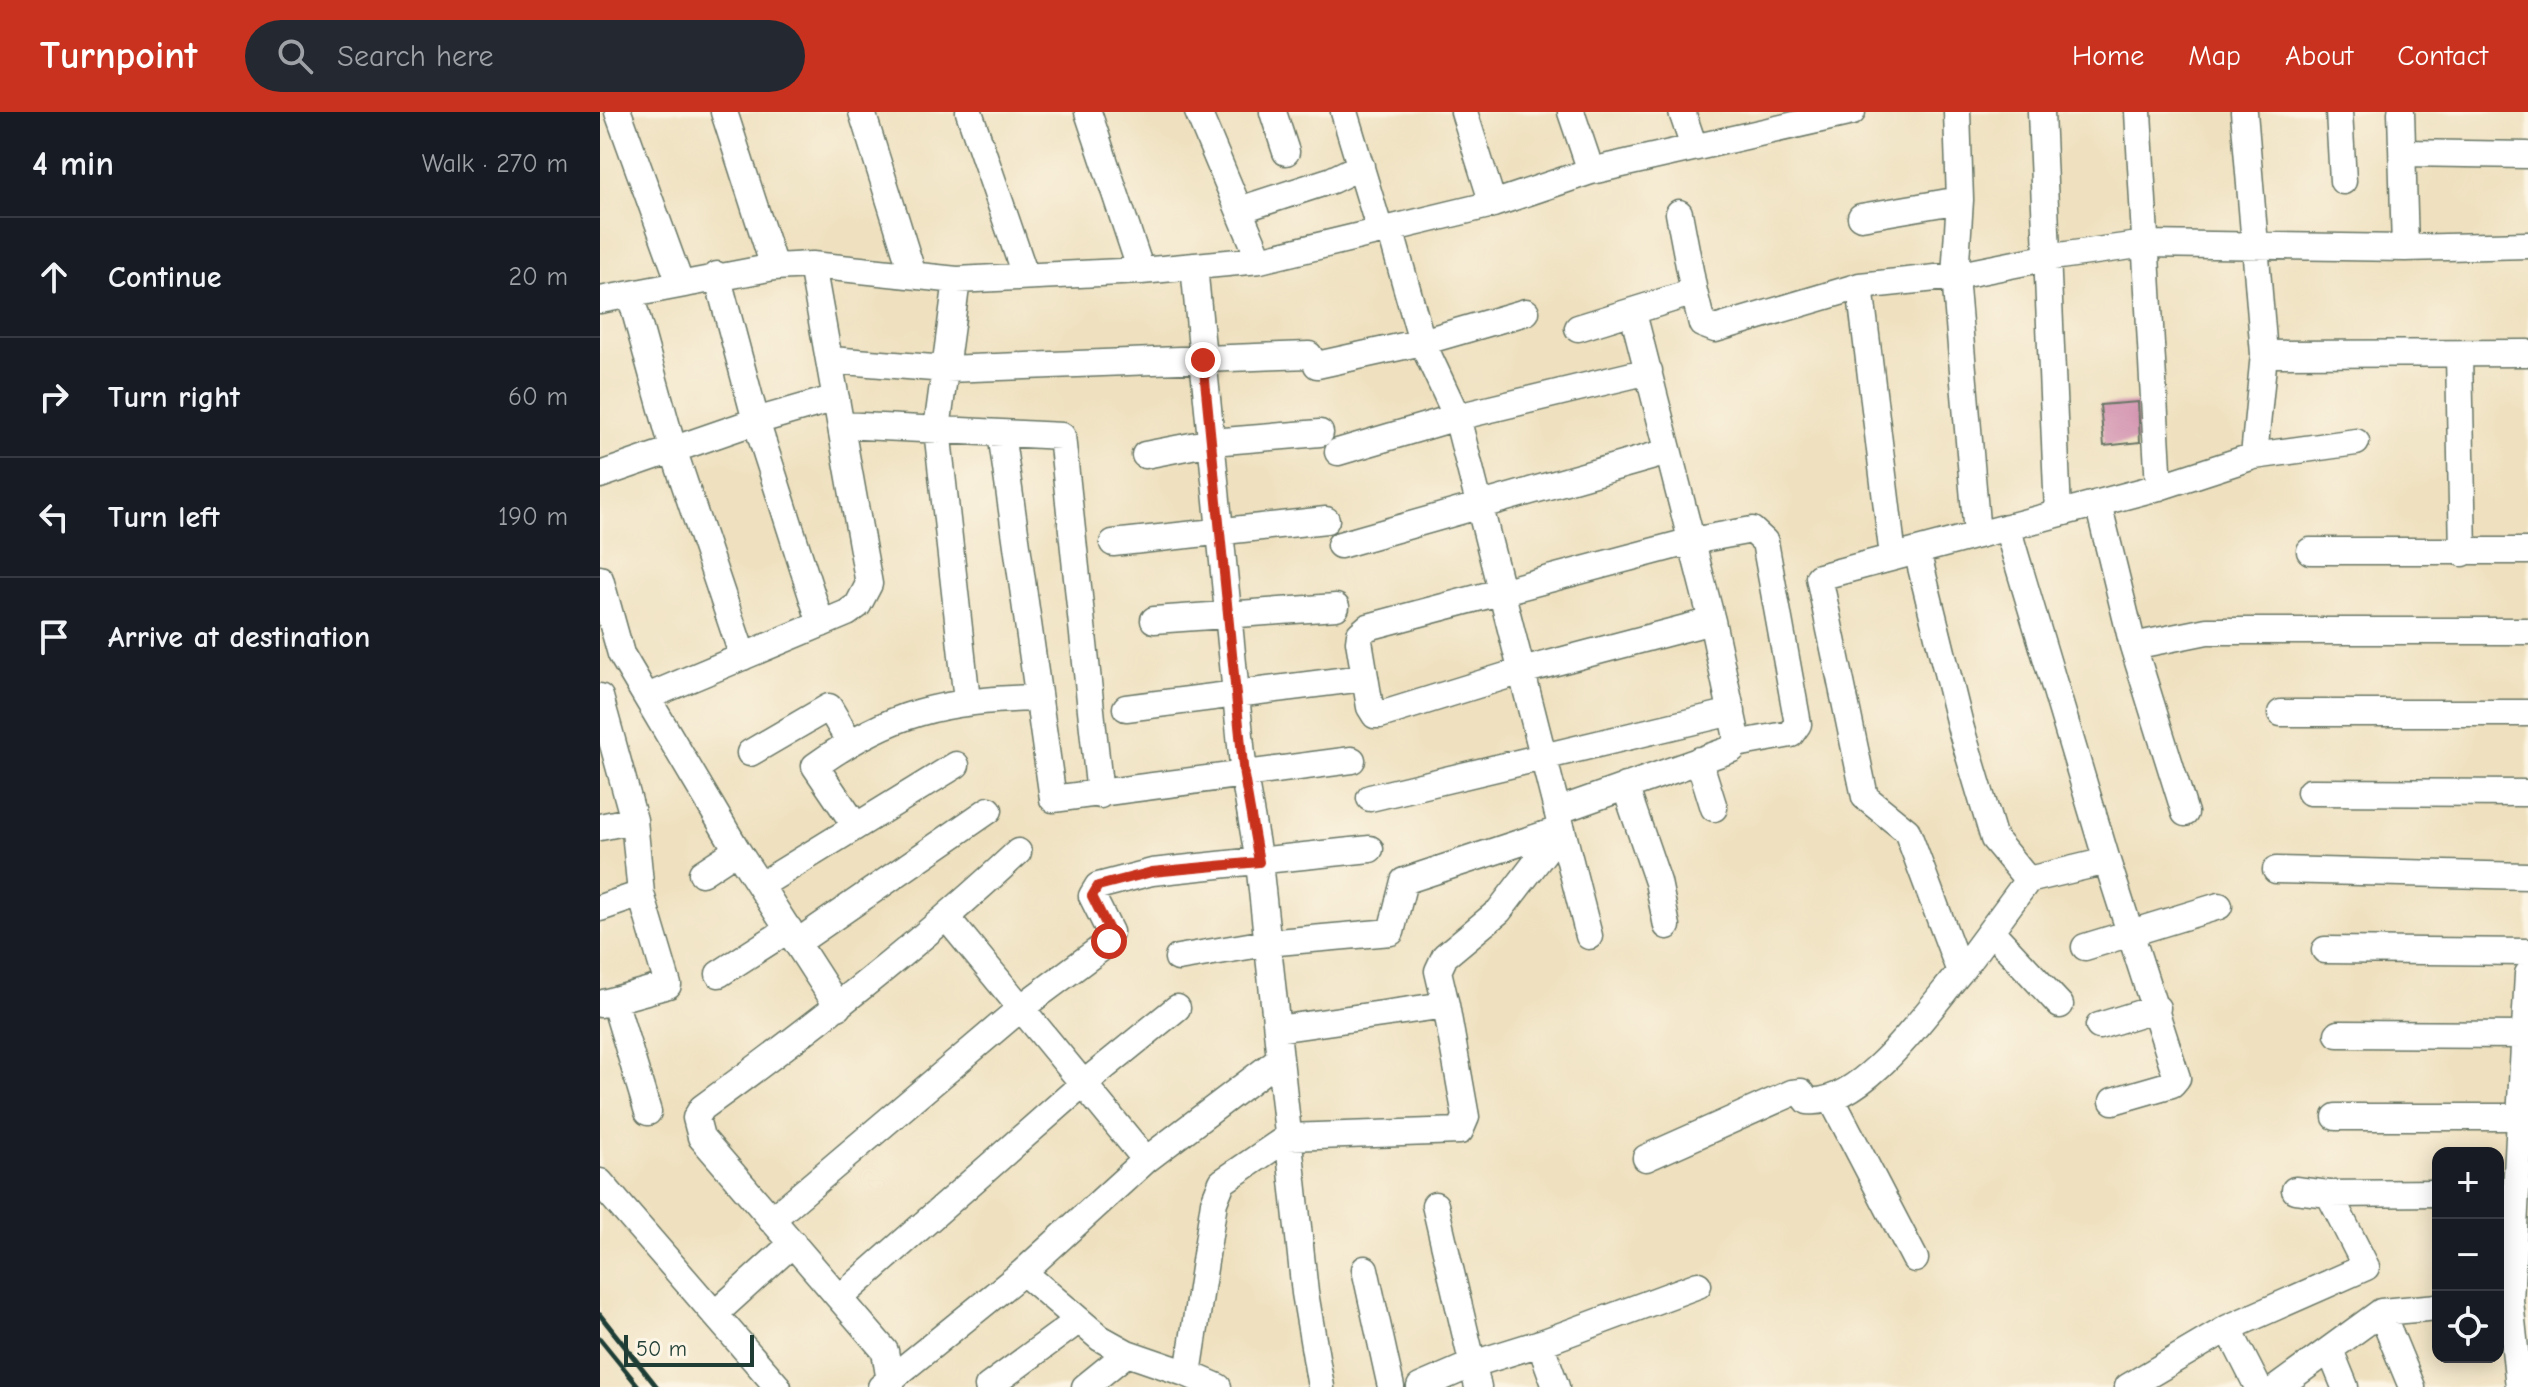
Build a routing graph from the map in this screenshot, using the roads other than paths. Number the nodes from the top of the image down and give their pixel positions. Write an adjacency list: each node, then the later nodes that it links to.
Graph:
1 (618, 112): 48 (street)
2 (724, 112): 41 (street)
3 (862, 112): 44 (street)
4 (969, 112): 45 (street)
5 (1088, 112): 42 (street)
6 (1198, 112): 29 (street)
7 (1273, 112): 21 (street)
8 (1344, 112): 24 (street)
9 (1464, 112): 28 (street)
10 (1571, 112): 25 (street)
11 (1682, 112): 20 (street)
12 (1852, 112): 19 (street)
13 (1957, 112): 27 (street)
14 (2041, 112): 37 (street)
15 (2138, 112): 33 (street)
16 (2244, 112): 34 (street)
17 (2339, 112): 26 (street)
18 (2401, 112): 22 (street)
19 (1769, 120): 20 (street)
20 (1694, 147): 25 (street)
21 (1286, 152)
22 (2403, 153): 23 (street); 36 (street)
23 (2528, 155)
24 (1361, 166): 29 (street); 32 (street)
25 (1591, 171): 28 (street)
26 (2343, 181)
27 (1960, 200): 31 (street); 46 (street)
28 (1493, 204): 32 (street)
29 (1239, 210): 38 (street)
30 (1679, 213): 50 (street)
31 (1861, 217)
32 (1385, 230): 38 (street); 56 (street)
33 (2146, 244): 34 (street); 37 (street); 79 (street)
34 (2257, 244): 36 (street); 58 (street)
35 (2528, 245): 36 (street)
36 (2405, 248)
37 (2045, 258): 46 (street); 82 (street)
38 (1260, 260): 40 (street)
39 (812, 265): 41 (street); 44 (street); 60 (street)
40 (1194, 266): 42 (street); 61 (street)
41 (774, 267): 43 (street)
42 (1141, 271): 45 (street)
43 (717, 275): 48 (street); 66 (street)
44 (913, 275): 47 (street)
45 (1025, 275): 47 (street)
46 (1955, 276): 49 (street); 86 (street)
47 (957, 280): 62 (street)
48 (680, 283): 51 (street)
49 (1860, 286): 50 (street); 93 (street)
50 (1694, 292): 54 (street)
51 (631, 297): 52 (street); 73 (street)
52 (600, 300)
53 (1526, 312): 56 (street)
54 (1633, 313): 55 (street); 63 (street)
55 (1578, 328)
56 (1422, 342): 61 (street); 65 (street)
57 (2528, 353): 59 (street)
58 (2264, 354): 59 (street); 77 (street)
59 (2459, 355): 92 (street)
60 (831, 360): 62 (street); 64 (street)
61 (1203, 360): 62 (street); 71 (street)
62 (946, 369): 68 (street)
63 (1649, 371): 65 (street); 75 (street)
64 (836, 398): 66 (street); 67 (street)
65 (1457, 417): 74 (street); 80 (street)
66 (756, 421): 73 (street); 100 (street)
67 (841, 425): 68 (street); 100 (street)
68 (937, 429): 69 (street); 111 (street)
69 (1001, 433): 110 (street); 128 (street)
70 (1320, 433): 71 (street)
71 (1212, 442): 76 (street); 85 (street)
72 (2356, 442): 77 (street)
73 (674, 452): 78 (street); 103 (street)
74 (1338, 452)
75 (1668, 452): 80 (street); 87 (street)
76 (1145, 455)
77 (2254, 456): 79 (street)
78 (600, 475)
79 (2159, 487): 81 (street)
80 (1479, 503): 89 (street); 95 (street)
81 (2098, 503): 82 (street); 102 (street)
82 (2058, 513): 84 (street)
83 (1326, 520): 85 (street)
84 (2007, 527): 86 (street); 140 (street)
85 (1221, 532): 88 (street); 97 (street)
86 (1977, 535): 93 (street)
87 (1692, 541): 95 (street); 99 (street); 117 (street)
88 (1113, 543)
89 (1340, 545)
90 (2310, 551): 92 (street)
91 (2528, 551): 92 (street)
92 (2463, 553)
93 (1905, 554): 145 (street); 161 (street)
94 (600, 579): 104 (street)
95 (1501, 592): 105 (street); 106 (street)
96 (1336, 607): 97 (street)
97 (1228, 614): 98 (street); 107 (street)
98 (1154, 620)
99 (1712, 621): 105 (street); 113 (street)
100 (821, 624): 103 (street)
101 (2528, 631): 102 (street)
102 (2133, 646): 132 (street)
103 (743, 657): 109 (street)
104 (610, 658): 109 (street)
105 (1522, 671): 106 (street); 120 (street)
106 (1363, 678): 107 (street)
107 (1237, 695): 112 (street); 124 (street)
108 (600, 697): 118 (street)
109 (647, 697): 138 (street)
110 (1036, 698): 111 (street); 128 (street)
111 (967, 701): 116 (street)
112 (1126, 708)
113 (1732, 712): 117 (street); 120 (street)
114 (2281, 713): 115 (street)
115 (2528, 713)
116 (849, 741): 119 (street); 135 (street)
117 (1736, 744): 122 (street)
118 (607, 747): 133 (street)
119 (750, 753)
120 (1544, 757): 129 (street); 134 (street)
121 (1352, 760): 124 (street)
122 (1699, 760): 125 (street); 130 (street)
123 (956, 765): 135 (street)
124 (1244, 776): 128 (street); 141 (street)
125 (1625, 786): 134 (street); 151 (street)
126 (2310, 792): 127 (street)
127 (2528, 793)
128 (1100, 795)
129 (1370, 798)
130 (1714, 808)
131 (989, 810): 154 (street)
132 (2185, 813)
133 (634, 820): 136 (street); 147 (street)
134 (1560, 820): 155 (street); 156 (street); 165 (street)
135 (855, 825): 146 (street)
136 (600, 827)
137 (1370, 849): 141 (street)
138 (737, 850): 143 (street); 146 (street)
139 (1018, 852): 150 (street)
140 (2107, 861): 145 (street); 153 (street)
141 (1259, 862): 156 (street); 168 (street)
142 (2276, 870): 144 (street)
143 (702, 873)
144 (2528, 876)
145 (2028, 880): 152 (street)
146 (761, 885): 154 (street)
147 (641, 894): 149 (street); 164 (street)
148 (2219, 906): 153 (street)
149 (600, 908)
150 (947, 918): 167 (street); 168 (street)
151 (1667, 926)
152 (1991, 931): 161 (street); 166 (street)
153 (2131, 933): 157 (street); 170 (street)
154 (794, 935): 162 (street); 167 (street)
155 (1589, 936)
156 (1266, 943): 160 (street); 172 (street)
157 (2085, 947)
158 (2325, 950): 159 (street)
159 (2528, 952)
160 (1178, 958)
161 (1960, 972): 177 (street)
162 (719, 974)
163 (2528, 974): 174 (street)
164 (607, 1002): 179 (street)
165 (1446, 1005): 172 (street); 182 (street)
166 (2060, 1005)
167 (838, 1007): 191 (street)
168 (1022, 1007): 176 (street); 191 (street)
169 (1177, 1008): 176 (street)
170 (2157, 1008): 171 (street); 178 (street)
171 (2099, 1026)
172 (1277, 1029): 175 (street)
173 (2338, 1034): 174 (street)
174 (2525, 1035): 181 (street)
175 (1278, 1060): 182 (street); 184 (street)
176 (1082, 1085): 184 (street); 197 (street)
177 (1831, 1098): 183 (street); 193 (street)
178 (2113, 1101)
179 (648, 1112)
180 (2336, 1117): 181 (street)
181 (2524, 1117): 187 (street)
182 (1288, 1137): 208 (street); 213 (street)
183 (1646, 1158)
184 (1146, 1160): 195 (street)
185 (600, 1182): 201 (street)
186 (2295, 1190): 189 (street)
187 (2515, 1192): 198 (street)
188 (2432, 1193): 189 (street)
189 (2329, 1194): 203 (street)
190 (1435, 1205): 207 (street)
191 (771, 1220): 192 (street)
192 (793, 1243): 197 (street); 201 (street)
193 (1915, 1259)
194 (1365, 1269): 214 (street)
195 (1023, 1272): 202 (street); 209 (street)
196 (1698, 1285): 204 (street)
197 (841, 1297): 209 (street)
198 (2512, 1302): 222 (street)
199 (2432, 1308): 200 (street)
200 (2381, 1312): 205 (street); 221 (street)
201 (715, 1314): 210 (street)
202 (1079, 1320): 206 (street); 211 (street)
203 (2228, 1328): 217 (street); 218 (street)
204 (1540, 1343): 207 (street); 216 (street)
205 (2330, 1350): 219 (street); 220 (street)
206 (1127, 1353): 208 (street); 212 (street)
207 (1475, 1376): 215 (street)
208 (1200, 1382)
209 (887, 1385)
210 (778, 1387)
211 (988, 1387)
212 (1085, 1387)
213 (1321, 1387)
214 (1391, 1387)
215 (1420, 1387)
216 (1556, 1387)
217 (2128, 1387)
218 (2258, 1387)
219 (2278, 1387)
220 (2345, 1387)
221 (2412, 1387)
222 (2519, 1387)

